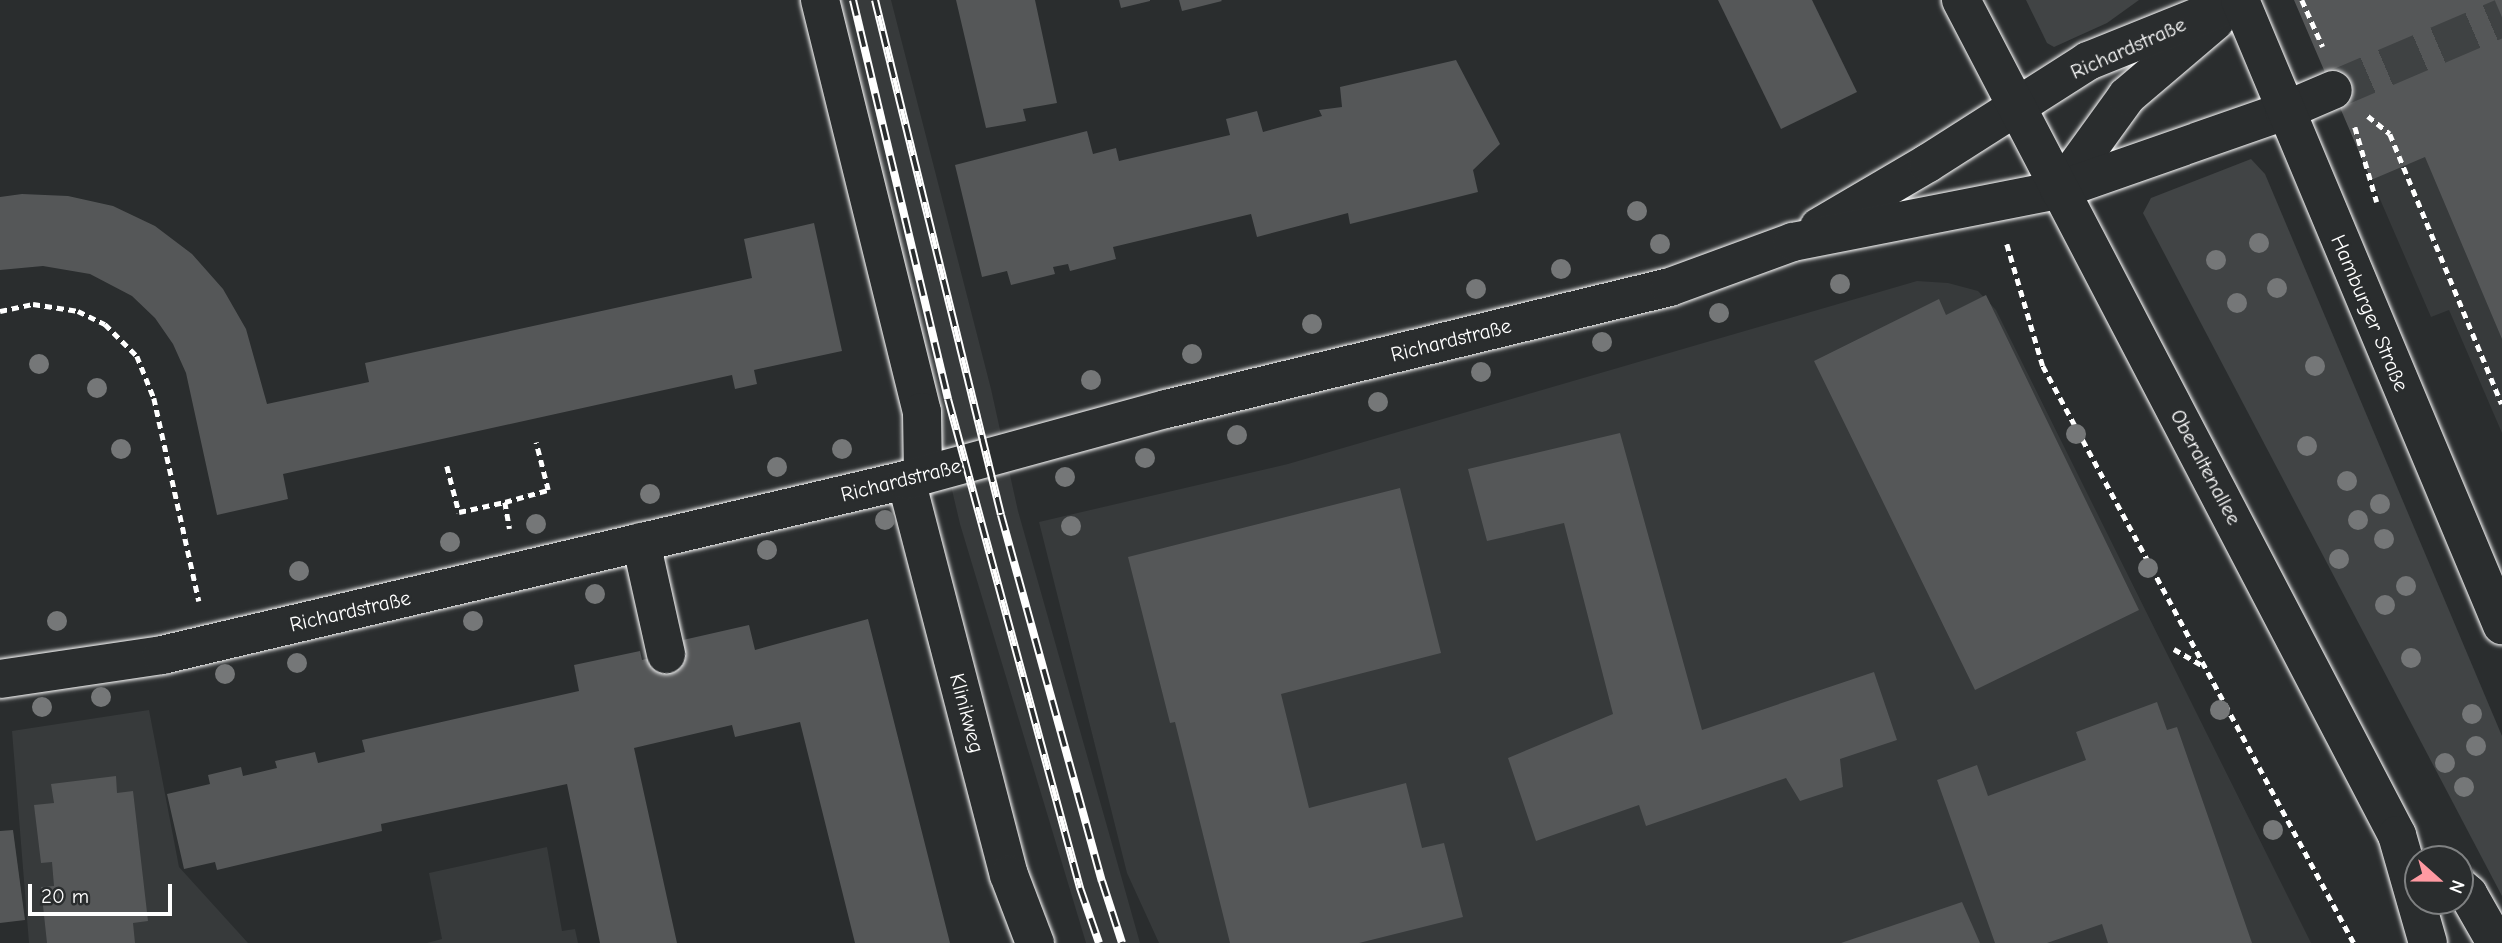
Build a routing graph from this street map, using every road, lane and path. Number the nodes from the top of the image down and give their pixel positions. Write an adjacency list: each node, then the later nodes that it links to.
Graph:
1 (820, 0): 17 (street, Klinikweg)
2 (1961, 0): 7 (street, Oberaltenallee)
3 (2240, 0): 7 (street, Richardstraße); 8 (street, Hamburger Straße); 10 (street, Richardstraße)
4 (2302, 0): 5 (path)
5 (2325, 52)
6 (2333, 90): 8 (street, Richardstraße)
7 (2017, 107): 10 (street, Oberaltenallee); 11 (street, Richardstraße)
8 (2284, 111): 10 (street, Richardstraße); 21 (street, Hamburger Straße)
9 (2366, 114): 14 (path)
10 (2059, 190): 11 (street, Richardstraße); 27 (street, Oberaltenallee)
11 (1793, 242): 17 (street, Richardstraße)
12 (2011, 250): 25 (path)
13 (0, 311): 22 (path)
14 (2502, 404)
15 (536, 443): 18 (path)
16 (447, 466): 18 (path)
17 (914, 478): 19 (street, Richardstraße); 30 (street, Klinikweg)
18 (505, 502): 20 (path)
19 (641, 542): 20 (street, Richardstraße); 24 (street)
20 (516, 572): 22 (street, Richardstraße)
21 (2502, 625)
22 (209, 644): 26 (street, Richardstraße)
23 (2174, 649): 25 (path)
24 (666, 654)
25 (2206, 668): 31 (path)
26 (0, 679)
27 (2397, 835): 28 (street); 32 (street, Oberaltenallee)
28 (2410, 845)
29 (2474, 904): 33 (street)
30 (1035, 943)
31 (2354, 943)
32 (2428, 943)
33 (2496, 943)

